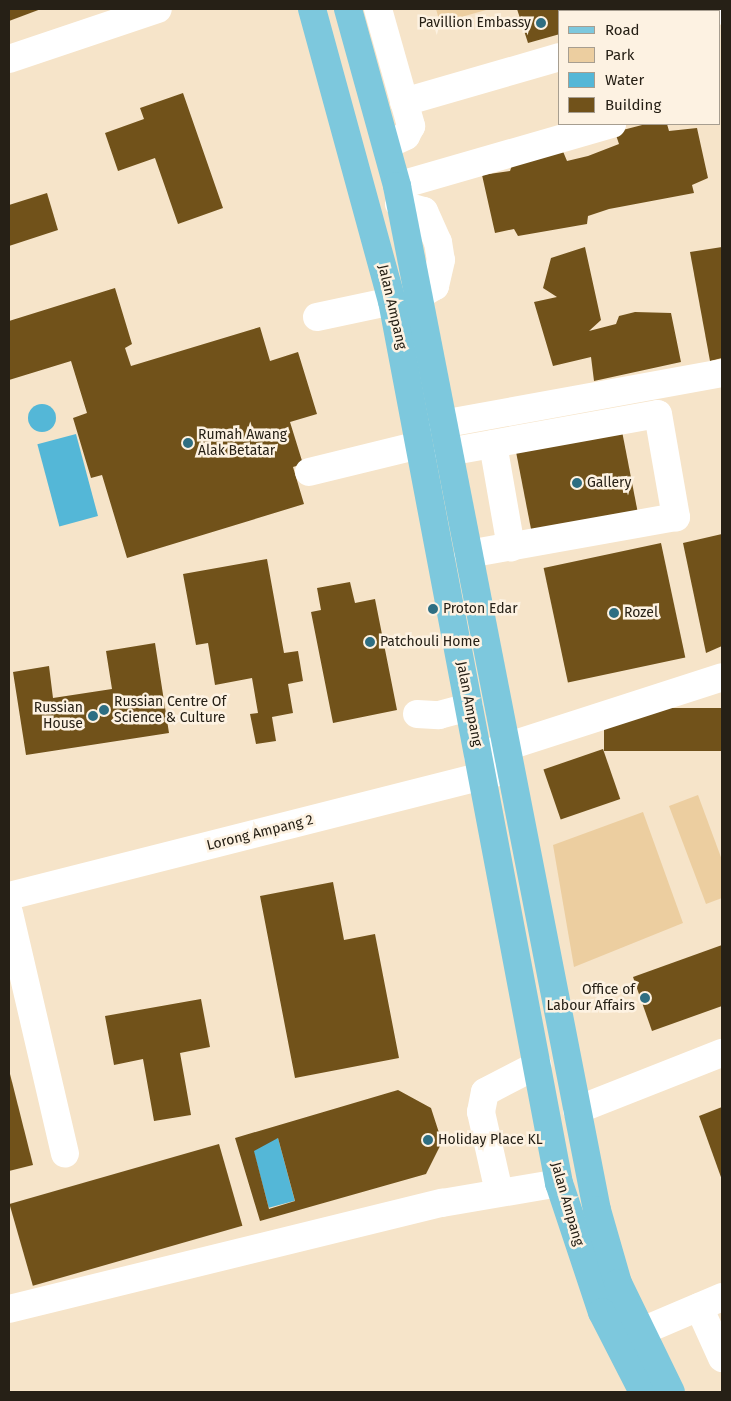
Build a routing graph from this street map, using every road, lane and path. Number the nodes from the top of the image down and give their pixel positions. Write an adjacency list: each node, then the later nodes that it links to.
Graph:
1 (158, 9): 6 (street)
2 (312, 9): 11 (main road, Jalan Ampang)
3 (348, 9): 9 (main road, Jalan Ampang)
4 (378, 9): 7 (street)
5 (558, 58): 7 (street)
6 (9, 59)
7 (404, 102): 9 (street)
8 (609, 125): 10 (street)
9 (387, 145): 10 (main road, Jalan Ampang)
10 (398, 195): 11 (main road, Jalan Ampang)
11 (405, 299): 12 (street); 14 (main road, Jalan Ampang); 16 (main road, Jalan Ampang)
12 (317, 317)
13 (722, 373): 14 (street)
14 (442, 424): 17 (main road, Jalan Ampang)
15 (493, 444): 17 (street); 19 (street); 19 (street)
16 (419, 445): 18 (street); 22 (main road, Jalan Ampang)
17 (448, 452): 20 (main road, Jalan Ampang)
18 (309, 472)
19 (511, 547): 20 (street)
20 (468, 554): 24 (main road, Jalan Ampang)
21 (722, 677): 24 (street, Lorong Ampang 2)
22 (469, 707): 23 (street); 25 (main road, Jalan Ampang)
23 (417, 714)
24 (508, 759): 25 (street, Lorong Ampang 2); 30 (main road, Jalan Ampang)
25 (480, 766): 26 (street, Lorong Ampang 2); 29 (main road, Jalan Ampang)
26 (9, 896)
27 (9, 913): 31 (street)
28 (722, 1053): 30 (street)
29 (537, 1066): 32 (main road, Jalan Ampang); 33 (street)
30 (577, 1110): 36 (main road, Jalan Ampang)
31 (64, 1154)
32 (558, 1183): 33 (street); 38 (main road, Jalan Ampang)
33 (499, 1192): 35 (street)
34 (711, 1302): 36 (street); 37 (street)
35 (9, 1309)
36 (640, 1332): 39 (main road, Jalan Ampang)
37 (722, 1358)
38 (643, 1392)
39 (671, 1392)

